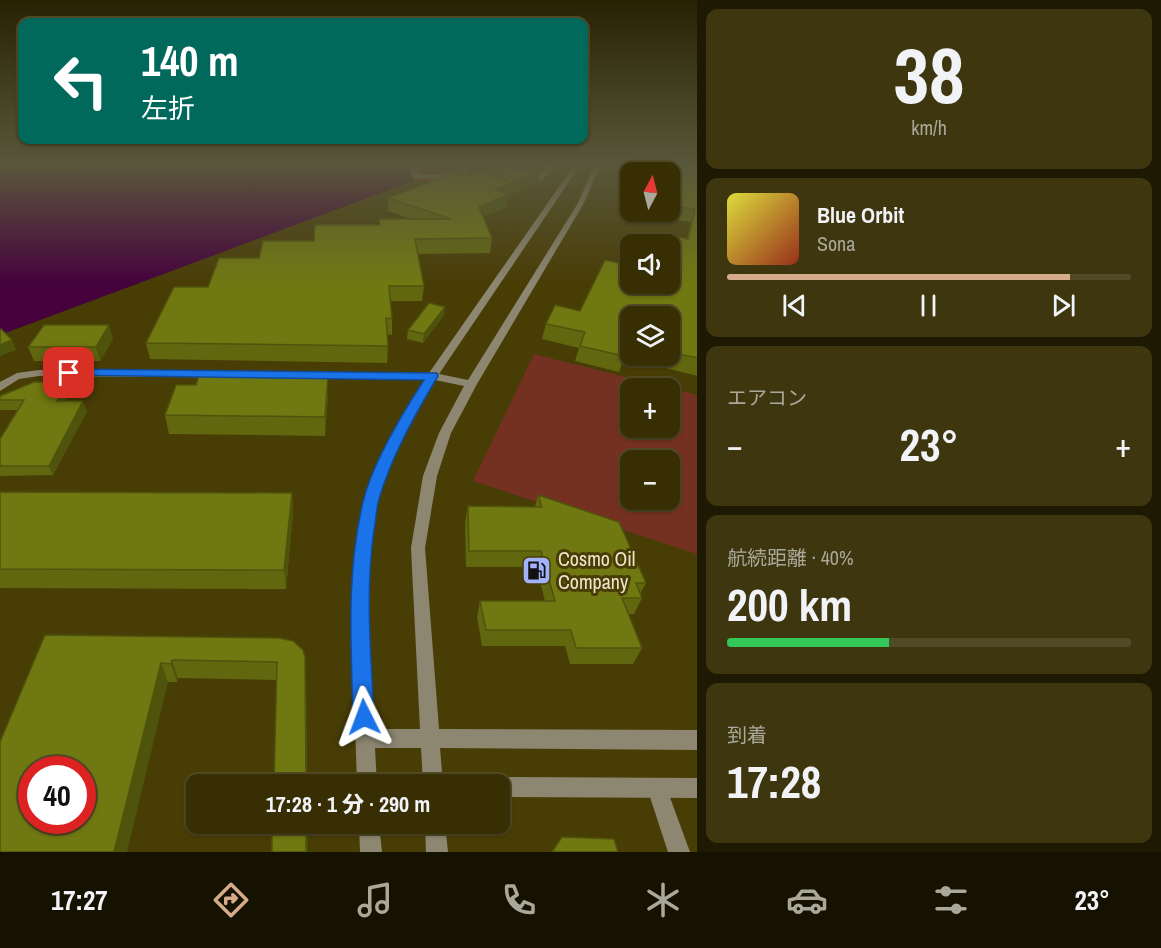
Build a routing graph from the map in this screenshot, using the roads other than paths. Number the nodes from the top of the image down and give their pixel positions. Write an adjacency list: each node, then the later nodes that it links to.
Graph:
1 (551, 204): 3 (street)
2 (581, 204): 4 (street)
3 (432, 376): 4 (street); 5 (street); 6 (street)
4 (471, 384): 7 (street)
5 (0, 388)
6 (365, 738): 7 (street); 9 (street)
7 (430, 738): 8 (street); 10 (street)
8 (697, 740)
9 (367, 774)
10 (432, 774)
11 (510, 787): 12 (street)
12 (657, 788): 13 (street); 18 (street)
13 (697, 788)
14 (370, 834): 16 (street)
15 (435, 834): 17 (street)
16 (371, 852)
17 (436, 852)
18 (679, 852)

